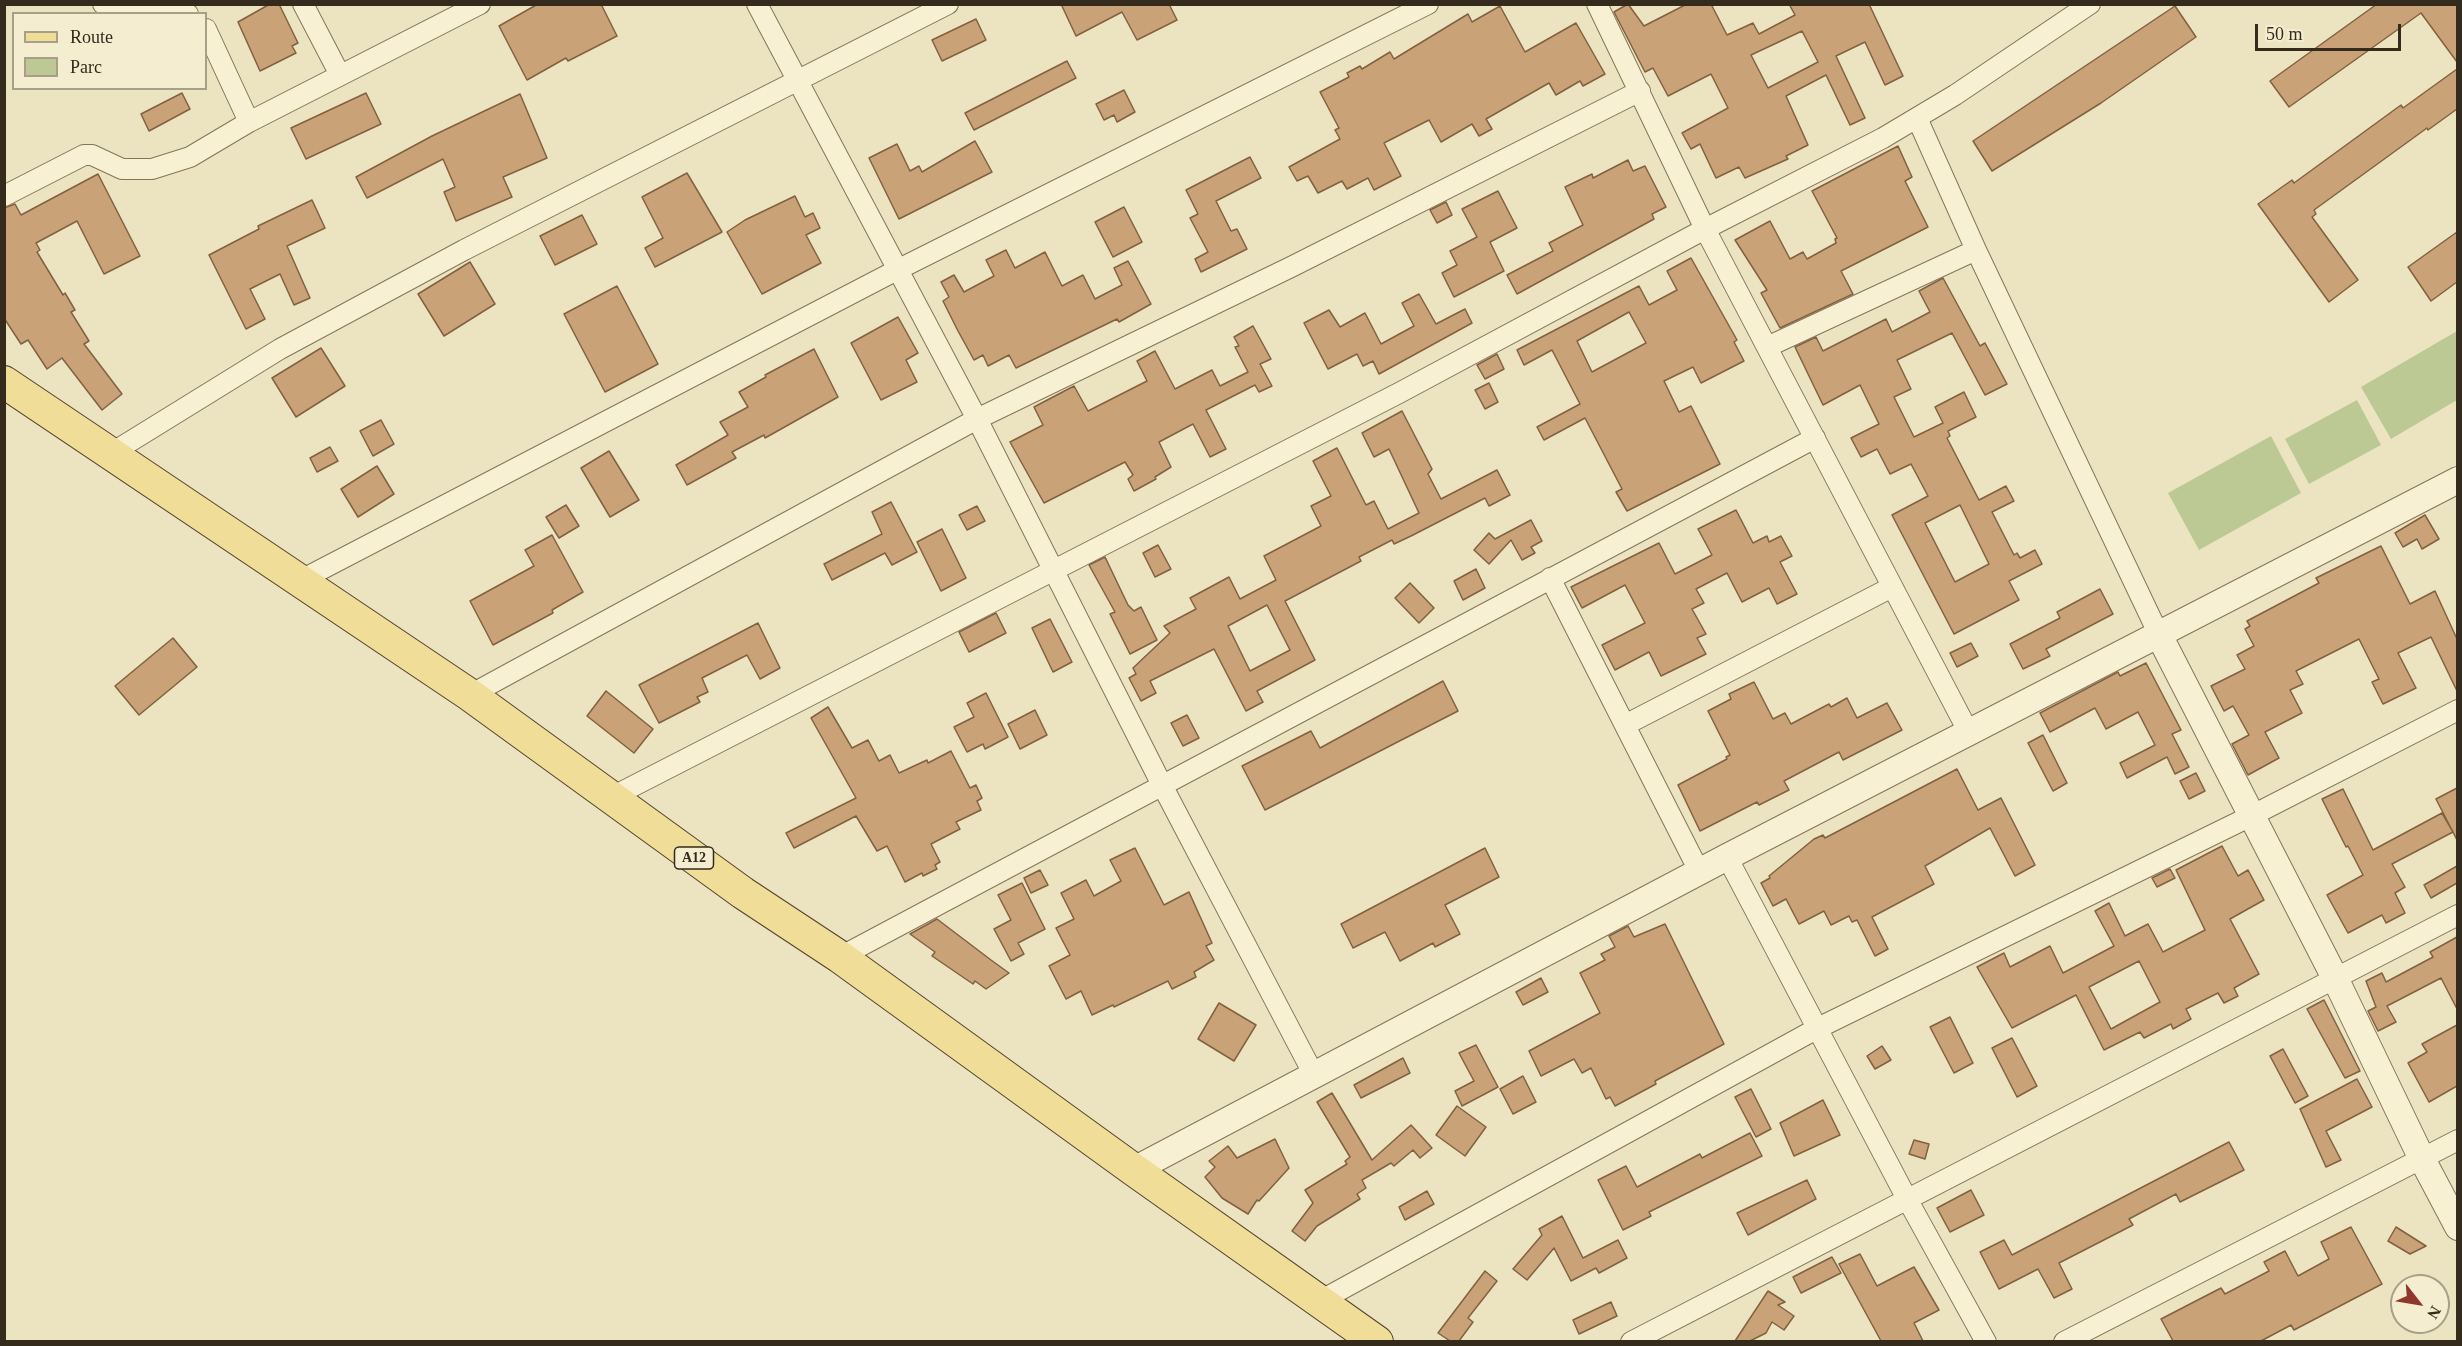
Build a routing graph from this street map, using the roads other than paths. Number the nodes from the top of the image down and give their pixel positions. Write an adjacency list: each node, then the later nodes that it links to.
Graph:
1 (103, 4): 9 (street)
2 (303, 4): 11 (street)
3 (480, 4): 11 (street)
4 (757, 4): 12 (street)
5 (948, 4): 12 (street)
6 (1428, 4): 19 (street)
7 (1597, 4): 13 (street)
8 (2090, 4): 14 (street)
9 (191, 10)
10 (207, 31): 15 (street)
11 (340, 75): 15 (street)
12 (796, 83): 19 (street); 24 (street)
13 (1640, 91): 17 (street); 22 (street)
14 (1917, 118): 17 (street); 18 (street)
15 (249, 122): 16 (street)
16 (4, 195)
17 (1705, 229): 20 (street); 26 (street)
18 (1976, 250): 20 (street); 30 (street)
19 (897, 270): 22 (street); 28 (street)
20 (1767, 347): 23 (street)
21 (4, 382): 24 (main road, A12)
22 (977, 419): 26 (street); 31 (street)
23 (1815, 438): 27 (street); 29 (street)
24 (110, 454): 28 (main road, A12)
25 (2457, 480): 30 (street)
26 (1055, 570): 35 (street); 36 (street)
27 (1550, 578): 33 (street); 35 (street)
28 (301, 580): 31 (main road, A12)
29 (1892, 587): 33 (street); 34 (street)
30 (2159, 635): 34 (street); 37 (street)
31 (470, 695): 36 (main road, A12)
32 (2457, 710): 37 (street)
33 (1625, 725): 39 (street)
34 (1968, 731): 38 (street)
35 (1162, 785): 41 (street); 44 (street)
36 (610, 798): 41 (main road, A12)
37 (2251, 816): 42 (street); 43 (street)
38 (1727, 857): 39 (street); 43 (street)
39 (1700, 871): 44 (street)
40 (2457, 915): 42 (street)
41 (840, 957): 47 (main road, A12)
42 (2335, 978): 46 (street); 48 (street)
43 (1818, 1028): 48 (street); 50 (street)
44 (1315, 1077): 47 (street)
45 (2457, 1140): 46 (street)
46 (2421, 1159): 49 (street); 54 (street)
47 (1134, 1170): 50 (main road, A12)
48 (1906, 1197): 52 (street); 53 (street)
49 (2457, 1227)
50 (1320, 1301): 51 (main road, A12)
51 (1377, 1341)
52 (1630, 1341)
53 (1986, 1341)
54 (2064, 1341)

